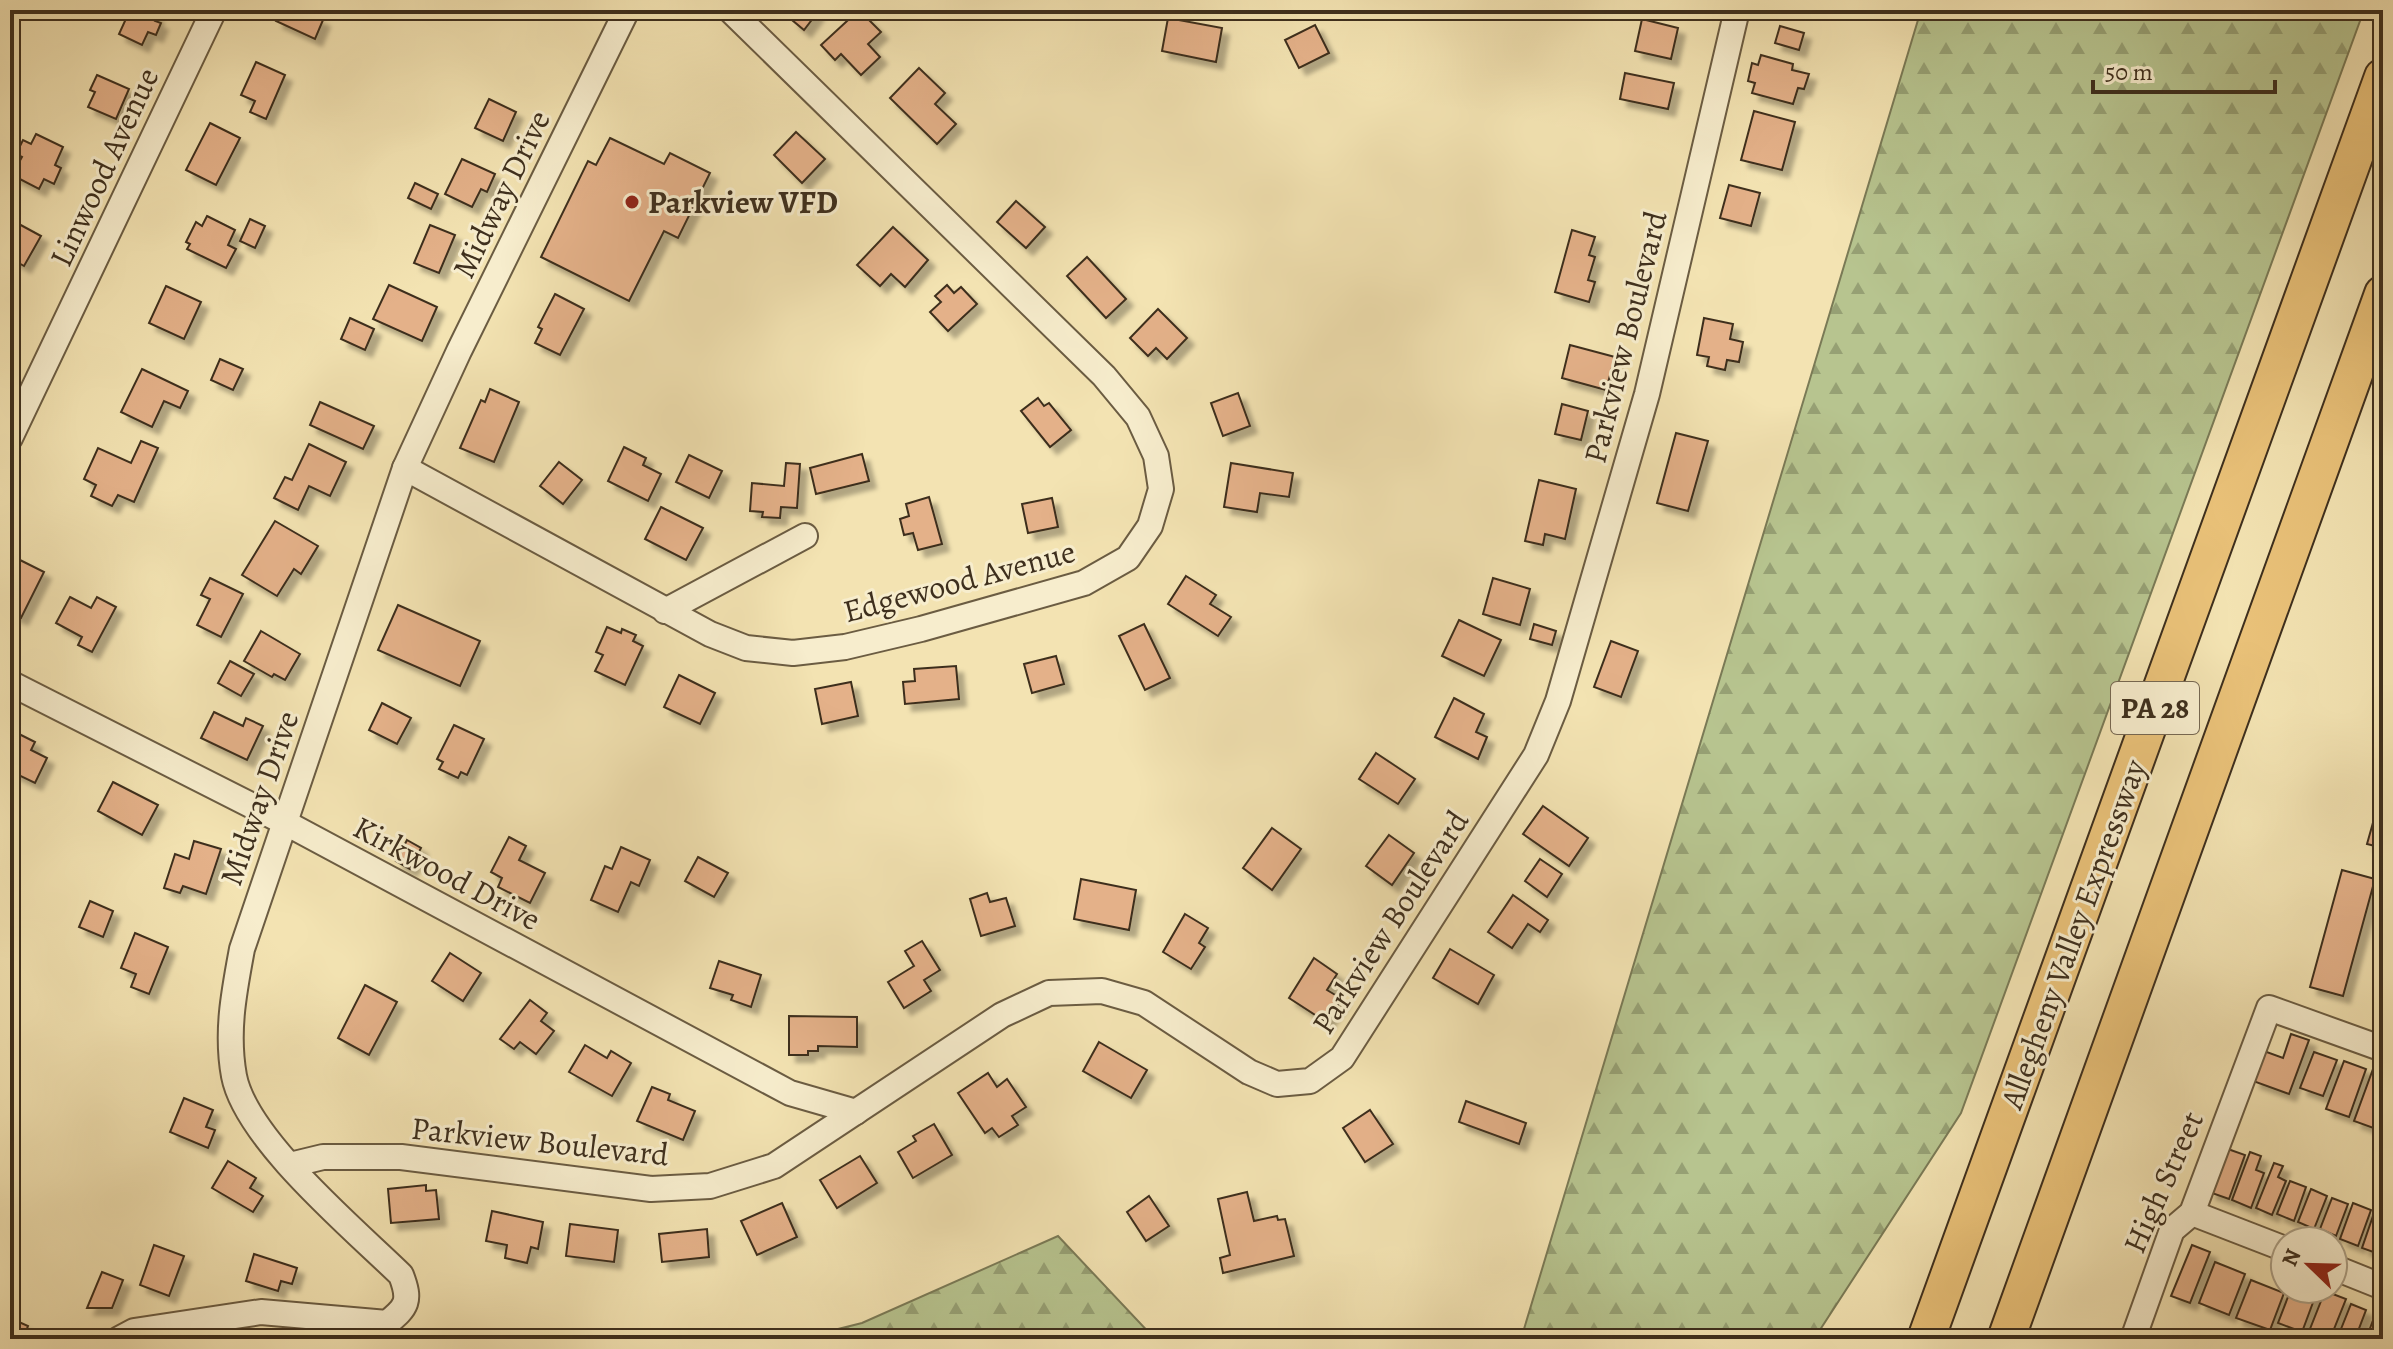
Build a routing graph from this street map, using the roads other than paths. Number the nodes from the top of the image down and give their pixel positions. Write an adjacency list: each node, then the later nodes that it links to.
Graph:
1 (214, 10): 7 (street, Linwood Avenue)
2 (627, 10): 8 (street, Midway Drive)
3 (730, 10): 10 (street, Edgewood Avenue)
4 (1737, 10): 14 (street, Parkview Boulevard)
5 (2383, 77): 22 (highway, Allegheny Valley Expressway / PA 28)
6 (2383, 294): 23 (highway, PA 28)
7 (10, 438)
8 (405, 468): 10 (street, Edgewood Avenue); 12 (street, Midway Drive)
9 (805, 536): 10 (street)
10 (665, 611)
11 (10, 683): 12 (street, Kirkwood Drive)
12 (284, 822): 14 (street, Kirkwood Drive); 15 (street, Midway Drive)
13 (2382, 1046): 16 (street, High Street)
14 (856, 1112): 15 (street, Parkview Boulevard)
15 (290, 1165): 21 (street, Midway Drive)
16 (2192, 1213): 17 (street); 20 (street, High Street)
17 (2269, 1243)
18 (2349, 1273): 19 (street)
19 (2383, 1287)
20 (2141, 1337)
21 (119, 1339)
22 (1926, 1339)
23 (2006, 1339)

